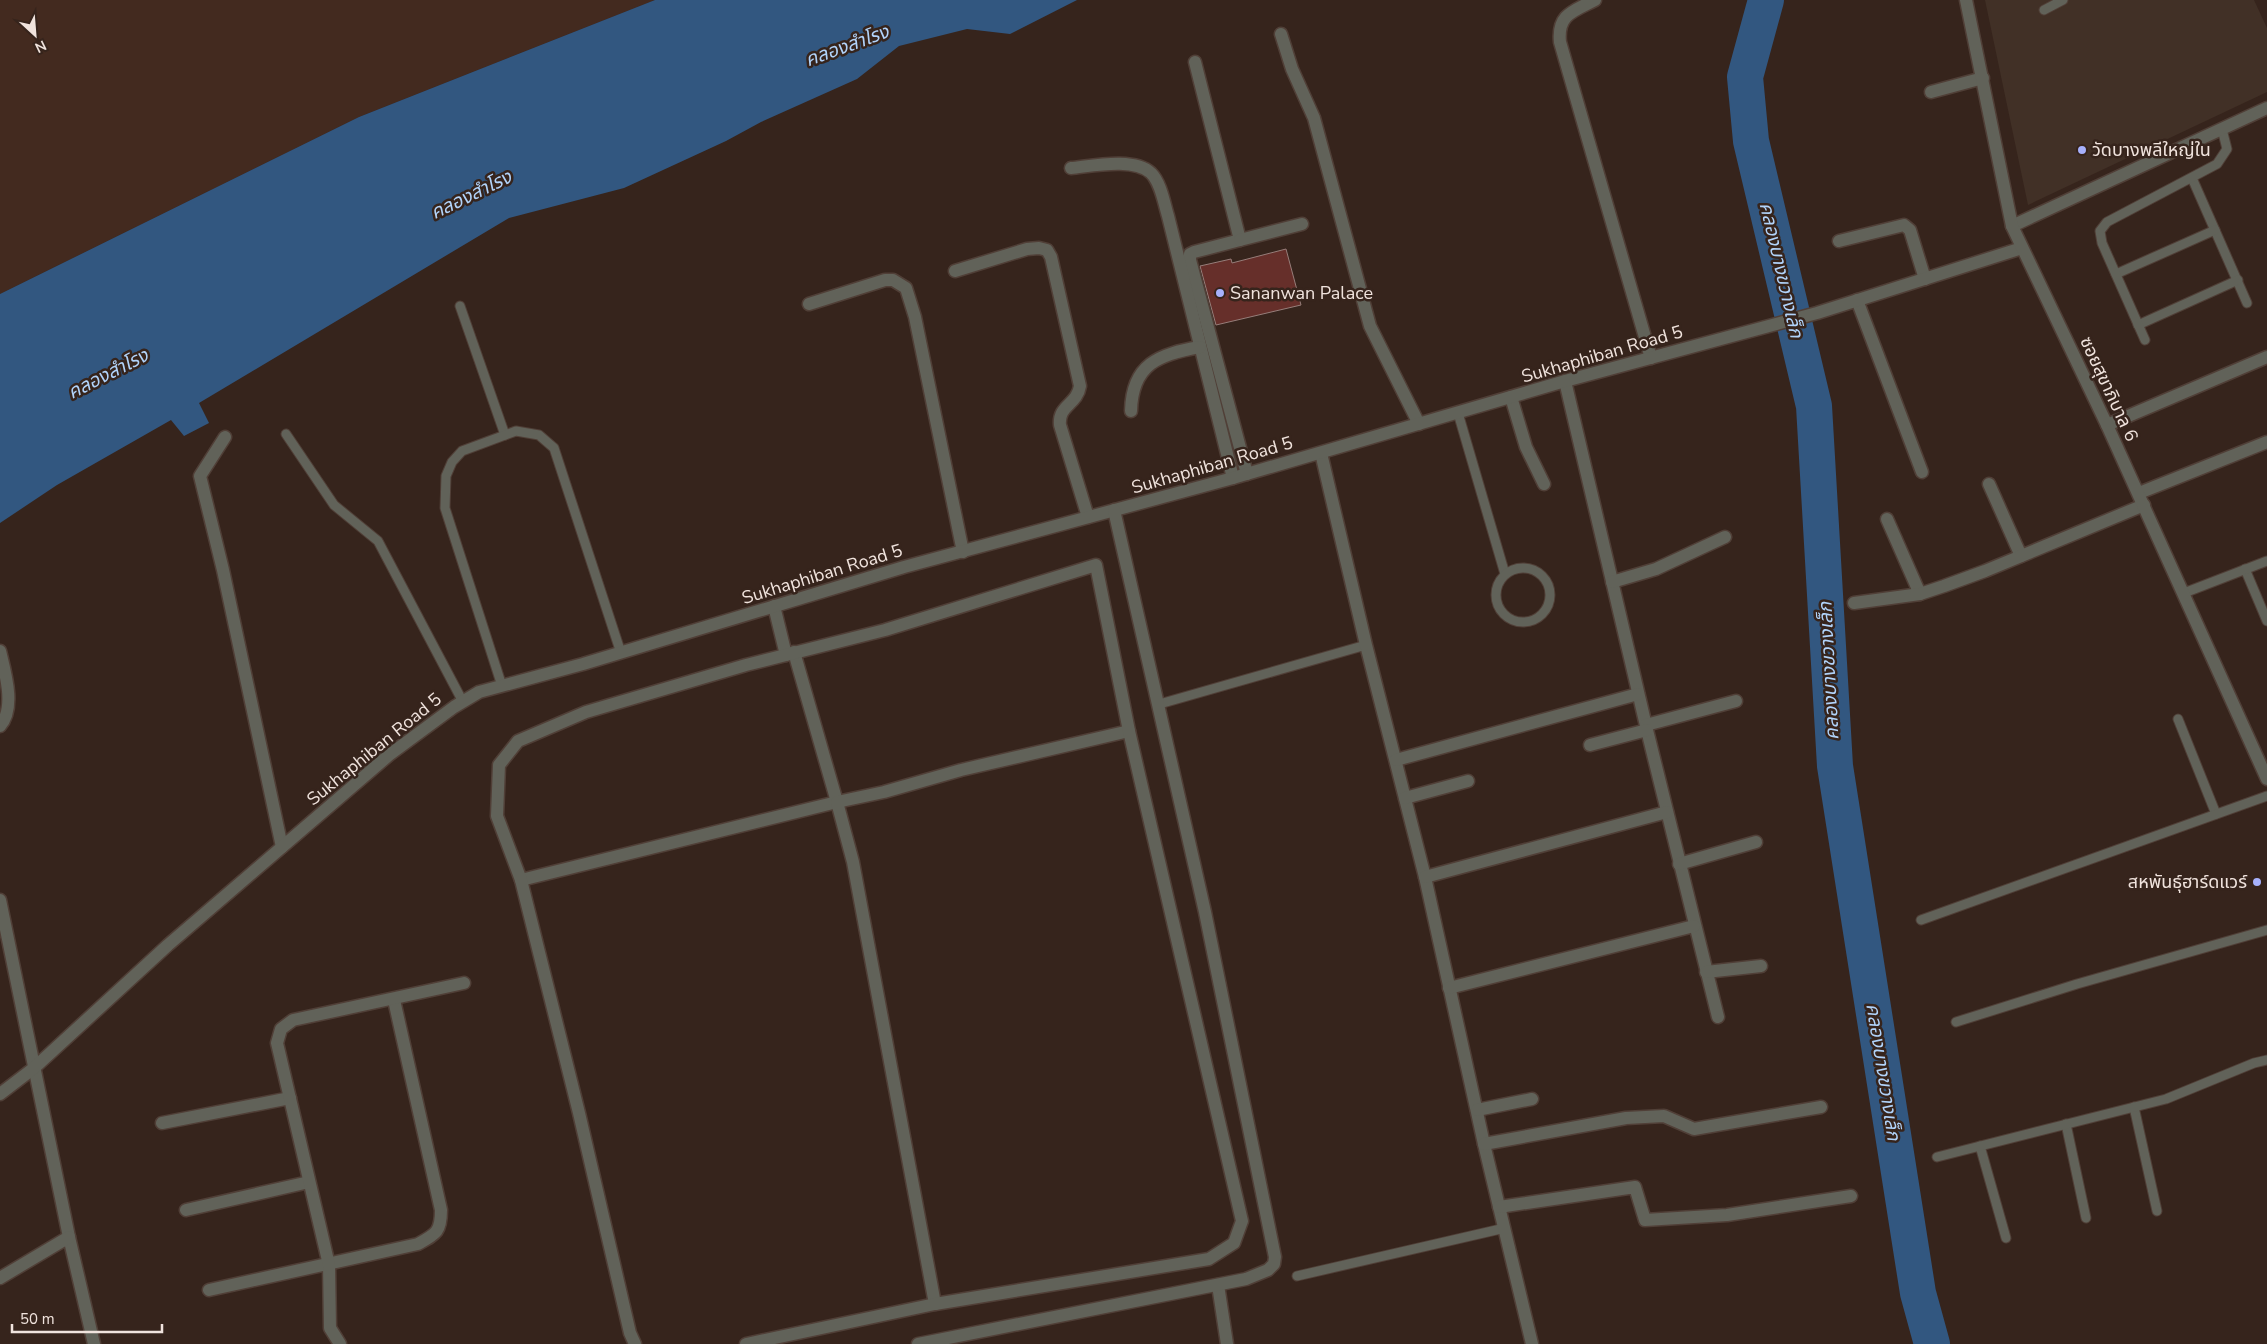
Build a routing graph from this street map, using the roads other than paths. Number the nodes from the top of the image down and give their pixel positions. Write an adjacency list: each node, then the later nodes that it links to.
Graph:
1 (1595, 0): 31 (street)
2 (1966, 0): 7 (street, ซอยสุขาภิบาล 6)
3 (2063, 0): 4 (lane)
4 (2044, 10)
5 (1281, 34): 36 (street)
6 (1195, 62): 16 (street)
7 (1982, 78): 8 (street); 14 (street, ซอยสุขาภิบาล 6)
8 (1931, 92)
9 (2267, 108): 10 (street)
10 (2222, 129): 12 (lane); 14 (street)
11 (1071, 168): 29 (street)
12 (2192, 178): 15 (lane); 20 (lane)
13 (1302, 224): 16 (street)
14 (2012, 226): 18 (street, ซอยสุขาภิบาล 6)
15 (2215, 230): 20 (lane); 22 (lane)
16 (1240, 240): 44 (street)
17 (1839, 242): 21 (street)
18 (2022, 248): 21 (street, Sukhaphiban Road 5); 37 (street, ซอยสุขาภิบาล 6)
19 (955, 271): 50 (street)
20 (2116, 274): 27 (lane)
21 (1924, 279): 23 (street, Sukhaphiban Road 5)
22 (2238, 280): 24 (lane); 27 (lane)
23 (1857, 300): 31 (street, Sukhaphiban Road 5); 43 (street)
24 (2247, 303)
25 (809, 304): 53 (street)
26 (460, 306): 39 (lane)
27 (2138, 325): 28 (lane)
28 (2145, 340)
29 (1200, 346): 34 (street); 45 (street)
30 (2267, 357): 37 (street)
31 (1651, 358): 32 (street, Sukhaphiban Road 5)
32 (1565, 381): 33 (street, Sukhaphiban Road 5); 58 (street)
33 (1511, 397): 35 (street, Sukhaphiban Road 5); 46 (street)
34 (1131, 411)
35 (1458, 413): 36 (street, Sukhaphiban Road 5); 57 (lane)
36 (1419, 424): 42 (street, Sukhaphiban Road 5)
37 (2107, 425): 48 (street, ซอยสุขาภิบาล 6)
38 (286, 434): 71 (lane)
39 (505, 435): 66 (lane); 68 (lane)
40 (225, 437): 87 (street)
41 (2267, 442): 48 (street)
42 (1321, 453): 44 (street, Sukhaphiban Road 5); 64 (street)
43 (1922, 472)
44 (1247, 474): 45 (street, Sukhaphiban Road 5)
45 (1233, 478): 49 (street, Sukhaphiban Road 5)
46 (1544, 484)
47 (1989, 484): 54 (street)
48 (2141, 499): 54 (street); 59 (street, ซอยสุขาภิบาล 6)
49 (1114, 510): 50 (street, Sukhaphiban Road 5); 127 (street)
50 (1088, 517): 53 (street, Sukhaphiban Road 5)
51 (1888, 520): 60 (street)
52 (1725, 537): 58 (street)
53 (962, 552): 62 (street, Sukhaphiban Road 5)
54 (2020, 556): 60 (street)
55 (2267, 561): 56 (lane)
56 (2245, 569): 59 (lane); 63 (lane)
57 (1505, 574): 57 (lane)
58 (1612, 582): 69 (street)
59 (2184, 593): 79 (street, ซอยสุขาภิบาล 6)
60 (1920, 594): 61 (street)
61 (1854, 603)
62 (774, 606): 66 (street, Sukhaphiban Road 5); 67 (street)
63 (2267, 621)
64 (1366, 645): 72 (lane); 78 (street)
65 (0, 651): 74 (street)
66 (621, 652): 68 (street, Sukhaphiban Road 5)
67 (790, 653): 76 (street); 83 (street); 90 (street)
68 (502, 686): 71 (street, Sukhaphiban Road 5)
69 (1638, 694): 75 (street); 78 (street)
70 (1736, 701): 75 (street)
71 (463, 702): 87 (street, Sukhaphiban Road 5)
72 (1163, 703)
73 (2178, 718): 85 (lane)
74 (0, 726)
75 (1646, 728): 77 (street); 84 (street)
76 (1129, 731): 83 (street); 129 (street)
77 (1590, 745)
78 (1396, 760): 82 (street)
79 (2267, 778)
80 (1468, 781): 82 (street)
81 (2267, 796): 85 (lane)
82 (1405, 798): 89 (street)
83 (837, 802): 90 (street); 129 (street)
84 (1666, 812): 88 (street); 89 (street)
85 (2216, 814): 92 (lane)
86 (1756, 842): 88 (street)
87 (282, 847): 103 (street, Sukhaphiban Road 5)
88 (1679, 864): 93 (street)
89 (1425, 877): 98 (street)
90 (520, 880): 132 (street)
91 (0, 900): 103 (street)
92 (1921, 920)
93 (1694, 926): 96 (street); 98 (street)
94 (2267, 930): 101 (lane)
95 (1761, 966): 96 (street)
96 (1706, 972): 100 (street)
97 (464, 983): 99 (street)
98 (1449, 988): 109 (street)
99 (394, 1000): 105 (street); 124 (street)
100 (1718, 1017)
101 (1956, 1022)
102 (2267, 1060): 108 (lane)
103 (34, 1068): 104 (street, Sukhaphiban Road 5); 122 (street)
104 (0, 1094)
105 (290, 1098): 110 (street); 115 (street)
106 (1532, 1099): 109 (street)
107 (1821, 1107): 112 (street)
108 (2134, 1107): 111 (lane); 119 (lane)
109 (1477, 1110): 112 (street)
110 (162, 1124)
111 (2066, 1124): 113 (lane); 120 (lane)
112 (1484, 1144): 117 (street)
113 (1980, 1146): 114 (lane); 123 (lane)
114 (1937, 1157)
115 (309, 1182): 118 (street); 124 (street)
116 (1851, 1196): 117 (street)
117 (1499, 1207): 121 (street)
118 (186, 1210)
119 (2157, 1211)
120 (2086, 1218)
121 (1504, 1228): 125 (lane); 136 (street)
122 (69, 1237): 126 (street); 130 (street)
123 (2006, 1238)
124 (329, 1265): 128 (street); 131 (street)
125 (1297, 1276)
126 (0, 1278)
127 (1218, 1285): 134 (street); 135 (street)
128 (209, 1290)
129 (935, 1304): 133 (street)
130 (94, 1344)
131 (340, 1344)
132 (635, 1344)
133 (746, 1344)
134 (918, 1344)
135 (1226, 1344)
136 (1532, 1344)

